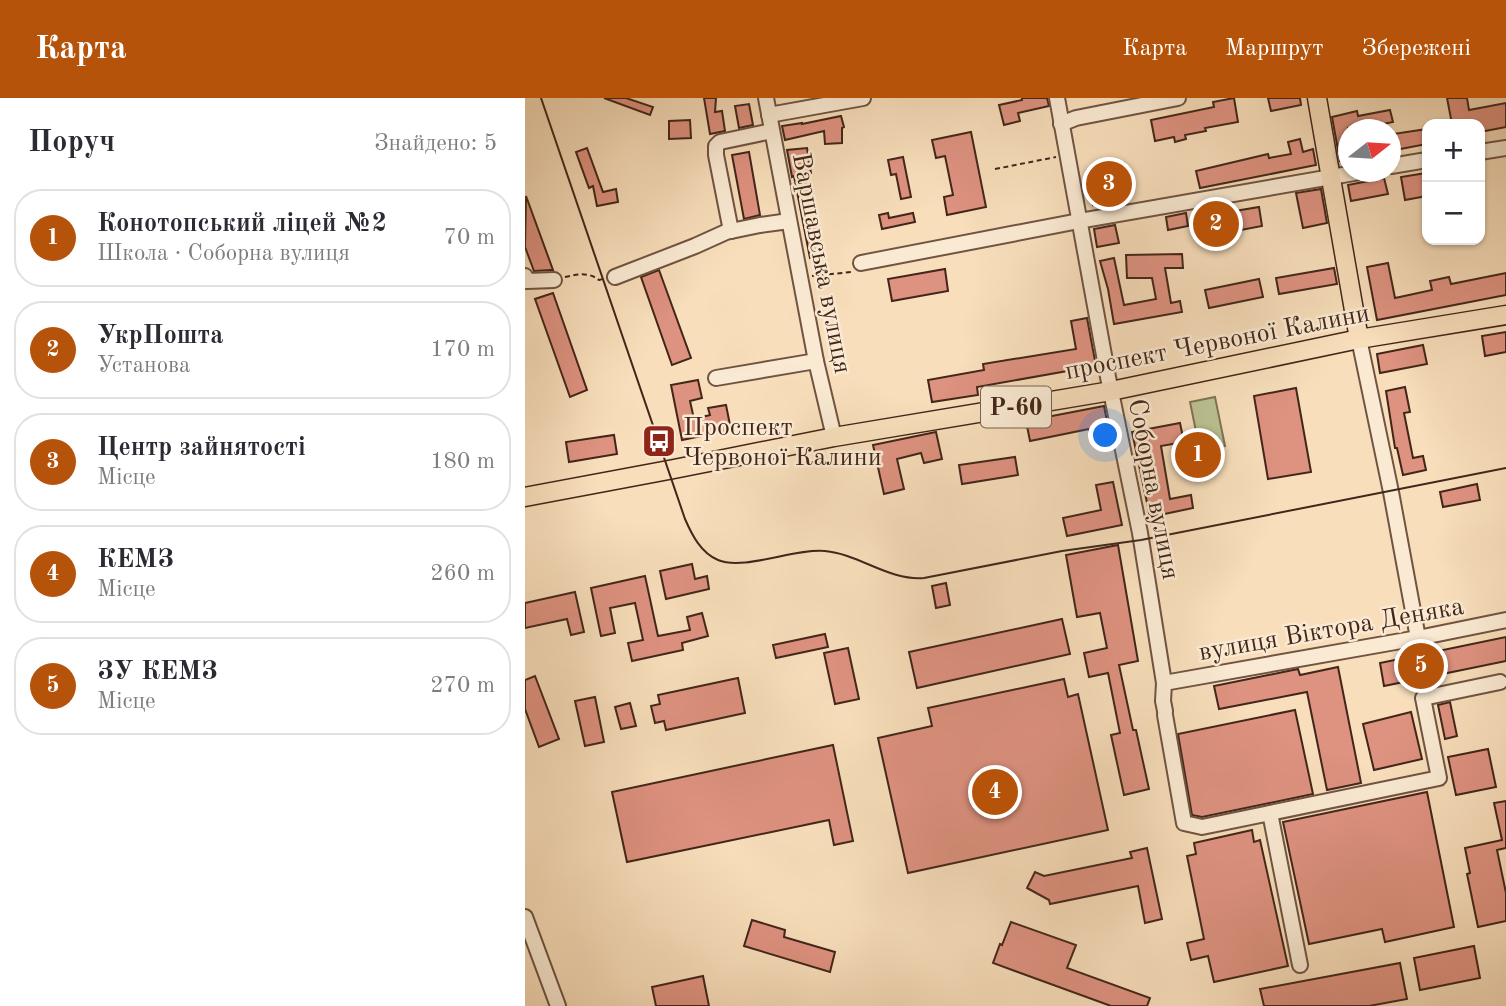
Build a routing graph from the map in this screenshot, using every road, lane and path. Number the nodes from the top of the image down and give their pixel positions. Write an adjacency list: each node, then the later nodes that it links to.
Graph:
1 (766, 98): 6 (street, Варшавська вулиця)
2 (863, 98): 6 (street)
3 (1057, 98): 7 (street, Соборна вулиця)
4 (1178, 98): 7 (street)
5 (1317, 98): 16 (main road)
6 (769, 115): 8 (street, Варшавська вулиця)
7 (1061, 124): 18 (street, Соборна вулиця)
8 (772, 131): 17 (street, Варшавська вулиця); 19 (street)
9 (1506, 148): 10 (street)
10 (1485, 151)
11 (1061, 156): 14 (path)
12 (1422, 161): 13 (street)
13 (1401, 164)
14 (995, 169)
15 (1338, 175): 16 (street)
16 (1331, 176): 18 (street); 26 (main road)
17 (789, 221): 19 (street); 22 (street, Варшавська вулиця)
18 (1079, 221): 20 (street); 29 (street, Соборна вулиця)
19 (731, 231): 21 (street)
20 (861, 263): 22 (path)
21 (615, 277): 24 (path)
22 (800, 277): 27 (street, Варшавська вулиця)
23 (526, 280): 24 (street)
24 (554, 280)
25 (1506, 315): 26 (main road, проспект Червоної Калини / Р-60)
26 (1359, 339): 29 (main road, проспект Червоної Калини / Р-60); 33 (street)
27 (816, 361): 28 (street); 30 (street, Варшавська вулиця)
28 (716, 378)
29 (1111, 391): 30 (main road, проспект Червоної Калини / Р-60); 35 (street, Соборна вулиця)
30 (834, 437): 31 (main road, проспект Червоної Калини / Р-60)
31 (525, 497)
32 (1506, 620): 33 (street, вулиця Віктора Деняка)
33 (1418, 638): 35 (street, вулиця Віктора Деняка)
34 (1500, 682): 36 (street)
35 (1164, 683): 36 (street, Соборна вулиця)
36 (1270, 813): 38 (street)
37 (525, 917): 39 (street)
38 (1300, 965)
39 (558, 1006)

